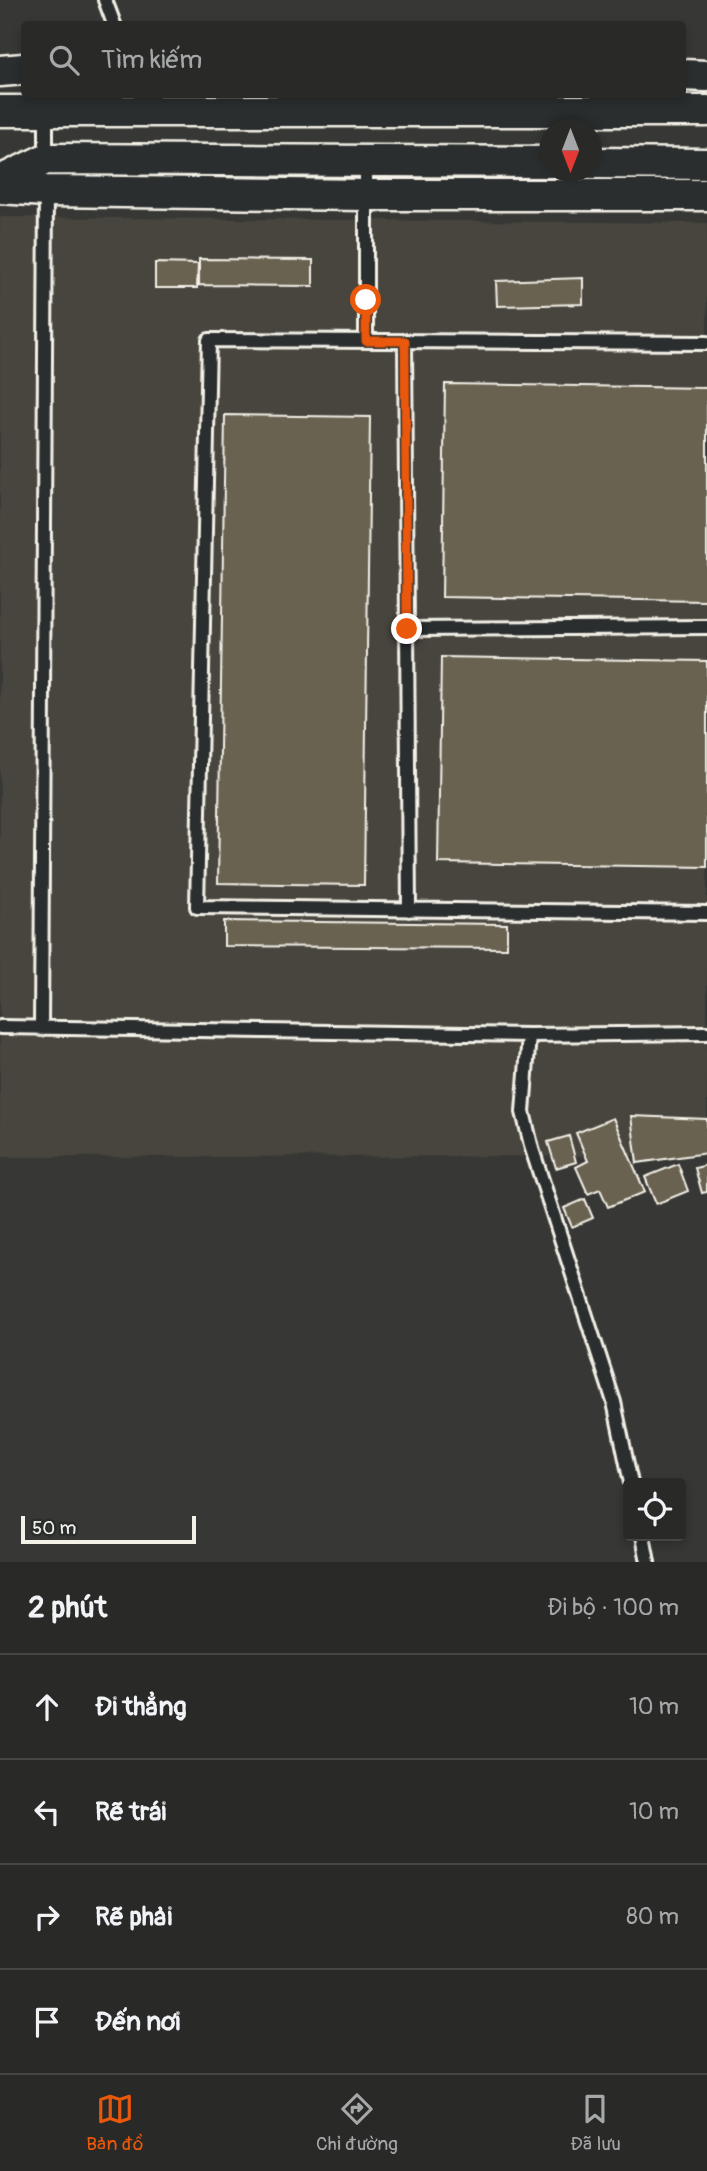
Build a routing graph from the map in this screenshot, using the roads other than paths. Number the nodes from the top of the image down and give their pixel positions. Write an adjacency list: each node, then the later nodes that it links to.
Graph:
1 (106, 0): 2 (lane)
2 (113, 21)
3 (21, 69): 4 (street)
4 (0, 71)
5 (686, 75): 6 (street)
6 (707, 76)
7 (47, 103): 8 (street); 9 (street); 14 (lane)
8 (0, 111)
9 (707, 111)
10 (366, 160): 11 (street); 14 (street); 17 (lane)
11 (539, 162)
12 (602, 163): 13 (street)
13 (707, 164)
14 (46, 175): 15 (street); 16 (street); 17 (street); 27 (lane)
15 (0, 181)
16 (0, 188)
17 (366, 195): 18 (street); 19 (lane)
18 (707, 195)
19 (366, 341): 20 (lane); 24 (lane)
20 (405, 341): 21 (lane); 23 (lane)
21 (707, 343)
22 (707, 627): 23 (lane)
23 (407, 629): 24 (lane)
24 (409, 911): 25 (lane)
25 (707, 913)
26 (0, 1027): 27 (lane)
27 (41, 1029): 29 (lane)
28 (707, 1033): 29 (lane)
29 (529, 1035): 30 (lane)
30 (630, 1478)
31 (644, 1541): 32 (lane)
32 (648, 1562)

